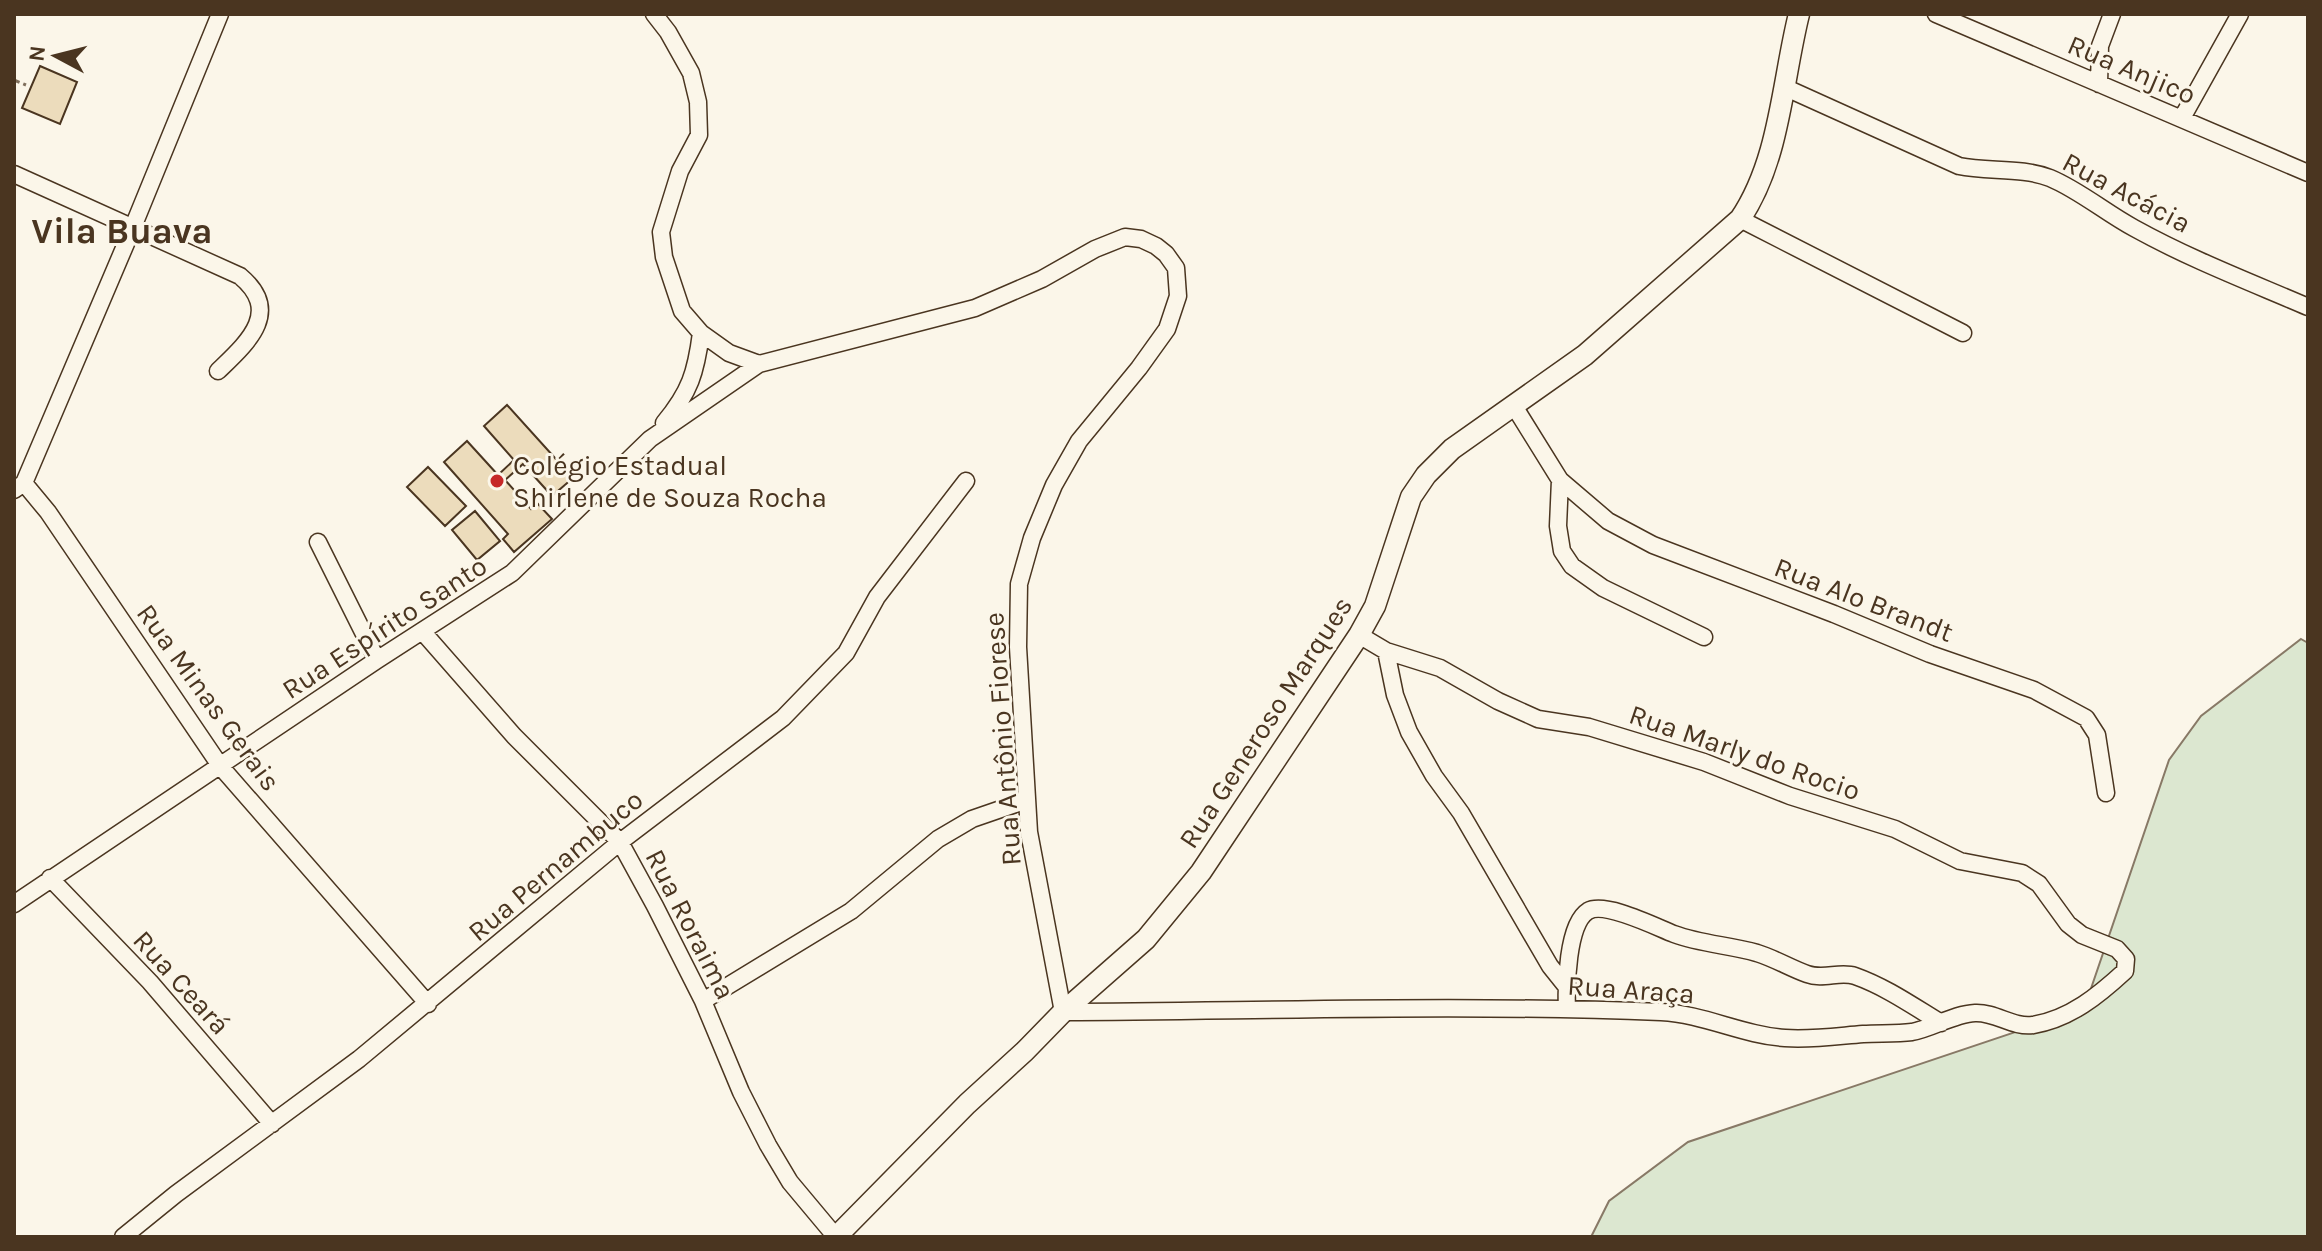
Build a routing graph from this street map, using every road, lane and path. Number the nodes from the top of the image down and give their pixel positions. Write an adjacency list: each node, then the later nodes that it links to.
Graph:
1 (220, 14): 15 (street)
2 (654, 14): 17 (street)
3 (1799, 14): 10 (street, Rua Generoso Marques)
4 (1936, 14): 8 (street, Rua Anjico)
5 (2112, 14): 8 (street)
6 (2240, 14): 11 (street)
7 (14, 80): 9 (path)
8 (2099, 84): 11 (street, Rua Anjico)
9 (26, 85)
10 (1784, 87): 14 (street, Rua Generoso Marques); 16 (street, Rua Acácia)
11 (2182, 118): 12 (street, Rua Anjico)
12 (2308, 173)
13 (14, 174): 15 (street)
14 (1740, 219): 18 (street); 21 (street, Rua Generoso Marques)
15 (133, 227): 20 (street); 25 (street)
16 (2308, 307)
17 (701, 333): 19 (street); 22 (street)
18 (1963, 333)
19 (759, 364): 22 (street, Rua Espírito Santo); 34 (street, Rua Antônio Fiorese)
20 (218, 371)
21 (1514, 406): 23 (street, Rua Alo Brandt); 28 (street, Rua Generoso Marques)
22 (650, 439): 27 (street, Rua Espírito Santo)
23 (1560, 480): 29 (street); 33 (street, Rua Alo Brandt)
24 (966, 481): 35 (street, Rua Pernambuco)
25 (19, 487): 32 (street, Rua Minas Gerais)
26 (318, 542): 31 (street)
27 (422, 631): 31 (street, Rua Espírito Santo); 35 (street, Rua Roraima)
28 (1359, 635): 30 (street, Rua Marly do Rocio); 43 (street, Rua Generoso Marques)
29 (1704, 637)
30 (1386, 651): 38 (street, Rua Marly do Rocio); 39 (street)
31 (377, 660): 32 (street, Rua Espírito Santo)
32 (221, 767): 36 (street, Rua Espírito Santo); 41 (street, Rua Minas Gerais)
33 (2106, 793)
34 (1027, 800): 40 (street); 43 (street, Rua Antônio Fiorese)
35 (620, 842): 40 (street, Rua Roraima); 41 (street, Rua Pernambuco)
36 (50, 878): 37 (street, Rua Espírito Santo); 45 (street, Rua Ceará)
37 (14, 904)
38 (2097, 943): 44 (street, Rua Araça)
39 (1566, 986): 42 (street); 44 (street)
40 (703, 1001): 47 (street, Rua Roraima)
41 (428, 1004): 45 (street, Rua Pernambuco)
42 (1567, 1009): 43 (street, Rua Araça); 44 (street, Rua Araça)
43 (1063, 1012): 47 (street, Rua Generoso Marques)
44 (1941, 1023)
45 (272, 1124): 46 (street, Rua Pernambuco)
46 (123, 1237)
47 (836, 1237)

